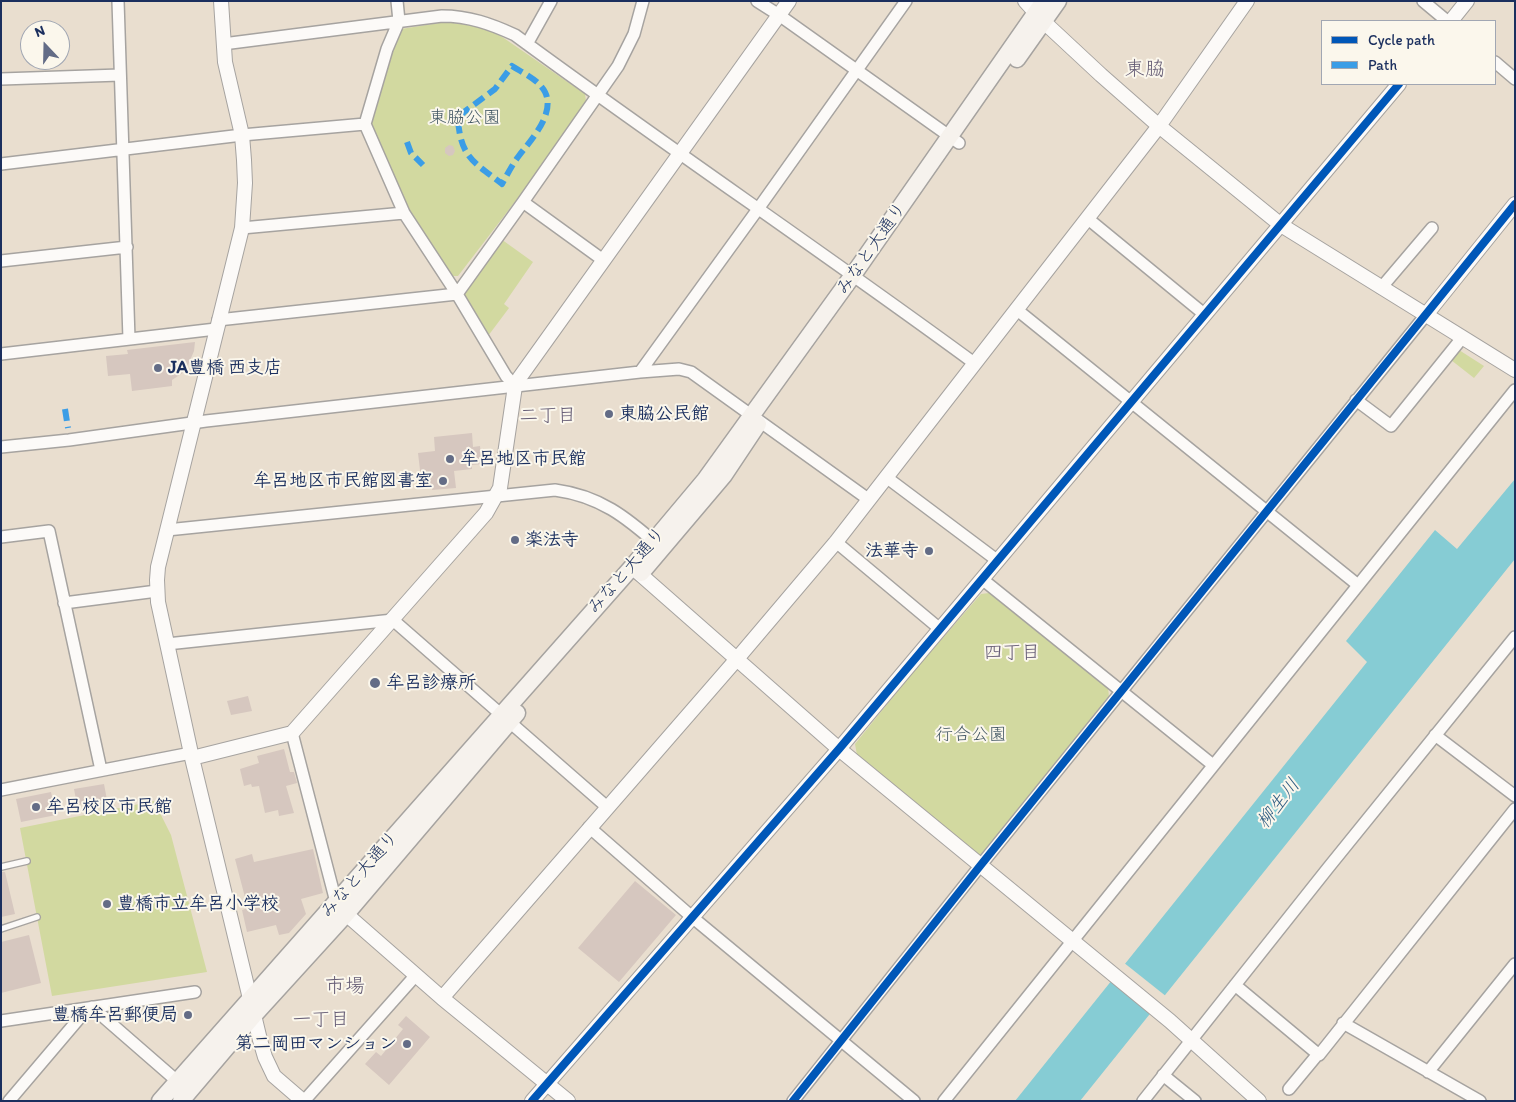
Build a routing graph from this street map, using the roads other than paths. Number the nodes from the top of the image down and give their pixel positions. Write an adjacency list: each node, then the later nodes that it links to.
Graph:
1 (118, 1): 22 (street)
2 (221, 1): 18 (street)
3 (397, 1): 17 (street)
4 (551, 1): 19 (street)
5 (643, 1): 26 (street)
6 (757, 1): 14 (street)
7 (788, 1): 14 (street)
8 (906, 1): 21 (street)
9 (1058, 1): 13 (main road, みなと大通り)
10 (1247, 1): 28 (street)
11 (1423, 1): 15 (street)
12 (1468, 1): 16 (street)
13 (1037, 9): 28 (street); 30 (main road, みなと大通り)
14 (779, 15): 21 (street); 32 (street)
15 (1448, 20)
16 (1450, 20)
17 (399, 21): 18 (street); 19 (street); 27 (street)
18 (223, 44): 29 (street)
19 (527, 44): 26 (street)
20 (1496, 63): 24 (street)
21 (857, 70): 30 (street); 36 (street)
22 (120, 75): 23 (street); 31 (street)
23 (1, 79)
24 (1515, 79)
25 (1398, 85): 39 (street)
26 (599, 95): 32 (street); 34 (street)
27 (364, 124): 29 (street); 37 (street)
28 (1159, 126): 38 (street); 39 (street)
29 (242, 135): 31 (street); 40 (street)
30 (955, 140): 45 (main road, みなと大通り)
31 (123, 150): 33 (street); 42 (street)
32 (680, 154): 36 (street); 43 (street)
33 (1, 164)
34 (523, 202): 43 (street); 47 (street)
35 (1515, 204): 50 (street)
36 (758, 209): 45 (street); 57 (street)
37 (404, 213): 40 (street); 47 (street)
38 (1088, 218): 48 (street); 49 (street)
39 (1281, 226): 46 (street); 49 (street)
40 (242, 228): 51 (street)
41 (1432, 228): 46 (street)
42 (127, 246): 44 (street); 53 (street)
43 (603, 260): 58 (street)
44 (1, 261)
45 (858, 278): 55 (street); 62 (main road, みなと大通り)
46 (1381, 288): 50 (street)
47 (457, 294): 51 (street); 58 (street)
48 (1016, 309): 55 (street); 61 (street)
49 (1204, 314): 61 (street)
50 (1425, 316): 52 (street); 60 (street)
51 (217, 325): 53 (street); 63 (street)
52 (1462, 338): 56 (street); 60 (street)
53 (129, 339): 54 (street)
54 (1, 354)
55 (974, 363): 65 (street)
56 (1515, 370)
57 (640, 372): 58 (street); 62 (street)
58 (515, 386): 63 (street); 66 (street)
59 (1515, 390): 76 (street)
60 (1356, 400): 68 (street)
61 (1130, 402): 68 (street); 73 (street)
62 (756, 418): 67 (street); 72 (main road, みなと大通り)
63 (194, 423): 64 (street); 69 (street)
64 (1, 448)
65 (886, 477): 67 (street); 73 (street)
66 (495, 497): 69 (street); 72 (street); 79 (street)
67 (868, 499): 71 (street)
68 (1267, 512): 76 (street); 84 (street)
69 (168, 530): 77 (street)
70 (1, 537): 78 (street)
71 (836, 542): 80 (street); 83 (street)
72 (658, 545): 74 (main road, みなと大通り)
73 (998, 561): 75 (street)
74 (636, 571): 83 (street); 85 (main road, みなと大通り)
75 (982, 579): 80 (street); 84 (street)
76 (1358, 585): 90 (street)
77 (157, 591): 78 (street); 82 (street)
78 (64, 603): 91 (street)
79 (393, 620): 82 (street); 85 (street); 86 (street)
80 (940, 629): 88 (street)
81 (1515, 637): 87 (street)
82 (167, 644): 89 (street)
83 (736, 660): 88 (street); 94 (street)
84 (1122, 691): 90 (street); 98 (street)
85 (505, 718): 94 (street); 100 (main road, みなと大通り)
86 (292, 733): 89 (street); 100 (street)
87 (1435, 736): 93 (street); 107 (street)
88 (839, 749): 98 (street); 102 (street)
89 (192, 755): 91 (street); 109 (street)
90 (1213, 765): 104 (street)
91 (101, 770): 92 (street)
92 (2, 788)
93 (1515, 796)
94 (607, 807): 96 (street)
95 (1515, 809): 114 (street)
96 (589, 828): 102 (street); 110 (street)
97 (26, 861): 99 (lane)
98 (980, 866): 104 (street); 115 (street)
99 (1, 867)
100 (341, 908): 106 (street); 109 (main road, みなと大通り); 112 (main road, みなと大通り)
101 (37, 917): 103 (lane)
102 (692, 917): 115 (street); 121 (street)
103 (1, 928)
104 (1073, 942): 116 (street); 131 (street)
105 (1515, 964): 118 (street)
106 (416, 975): 110 (street); 126 (street)
107 (1235, 985): 116 (street); 117 (street)
108 (195, 992): 111 (street)
109 (251, 998): 112 (street); 120 (main road, みなと大通り)
110 (442, 998): 121 (street)
111 (90, 1008): 113 (street); 120 (street); 123 (street)
112 (254, 1015): 125 (main road, みなと大通り); 126 (street)
113 (1, 1020)
114 (1343, 1023): 117 (street); 118 (street)
115 (841, 1040): 129 (street); 130 (street)
116 (1192, 1040): 119 (street); 134 (street)
117 (1318, 1054): 122 (street)
118 (1428, 1072): 135 (street)
119 (1163, 1075): 132 (street); 133 (street)
120 (177, 1081): 124 (main road, みなと大通り)
121 (547, 1083): 127 (street); 128 (street)
122 (1289, 1089)
123 (9, 1101)
124 (160, 1101)
125 (181, 1101)
126 (304, 1101)
127 (532, 1101)
128 (568, 1101)
129 (793, 1101)
130 (914, 1101)
131 (944, 1101)
132 (1143, 1101)
133 (1195, 1101)
134 (1259, 1101)
135 (1480, 1101)

